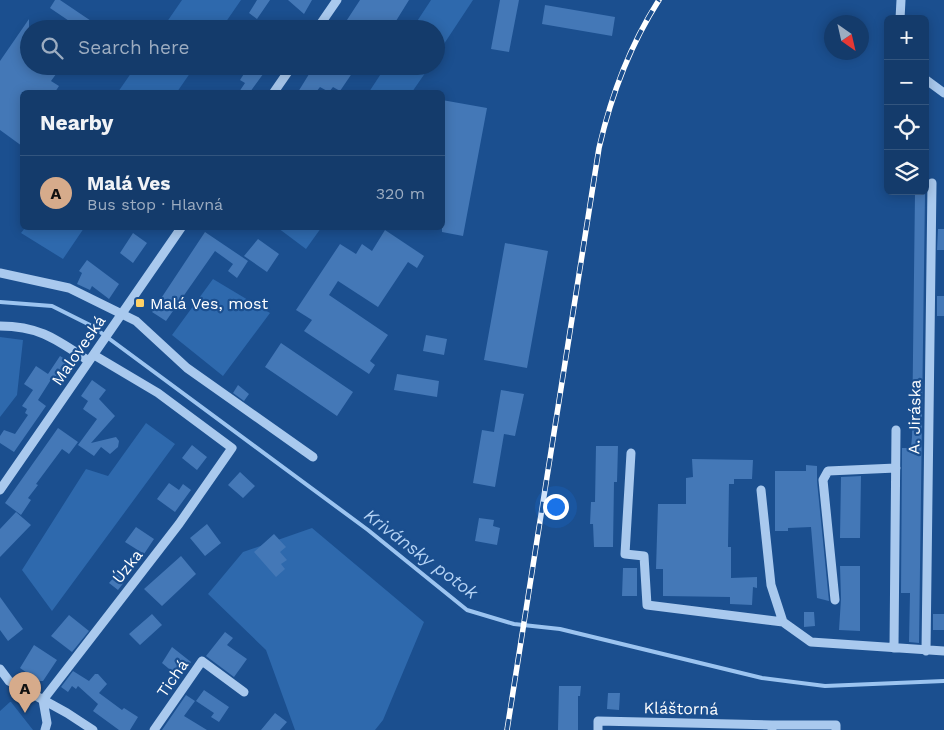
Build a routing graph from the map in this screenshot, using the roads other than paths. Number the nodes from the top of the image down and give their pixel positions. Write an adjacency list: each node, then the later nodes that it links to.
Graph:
1 (337, 0): 4 (street)
2 (900, 0): 3 (street)
3 (900, 15)
4 (323, 20)
5 (286, 75): 7 (street)
6 (929, 83): 8 (street)
7 (275, 90)
8 (944, 93)
9 (932, 183): 25 (street, A. Jiráska)
10 (180, 230): 12 (street, Maloveská)
11 (0, 273): 12 (street)
12 (121, 316): 14 (street, Maloveská); 17 (street)
13 (0, 326): 14 (street)
14 (94, 355): 19 (street, Maloveská); 28 (street, Úzka)
15 (896, 430): 18 (street, A. Jiráska)
16 (631, 453): 22 (street)
17 (313, 457)
18 (896, 468): 21 (street); 23 (street, A. Jiráska)
19 (0, 490)
20 (761, 490): 22 (street)
21 (836, 600)
22 (783, 622): 23 (street)
23 (894, 648): 25 (street)
24 (944, 651): 25 (street)
25 (926, 652)
26 (0, 670): 28 (street)
27 (244, 692): 34 (street, Tichá)
28 (43, 700): 29 (street); 33 (street)
29 (46, 727): 32 (street)
30 (772, 728): 31 (street); 35 (street, Kláštorná)
31 (836, 728)
32 (39, 730)
33 (93, 730)
34 (154, 730)
35 (598, 730)

